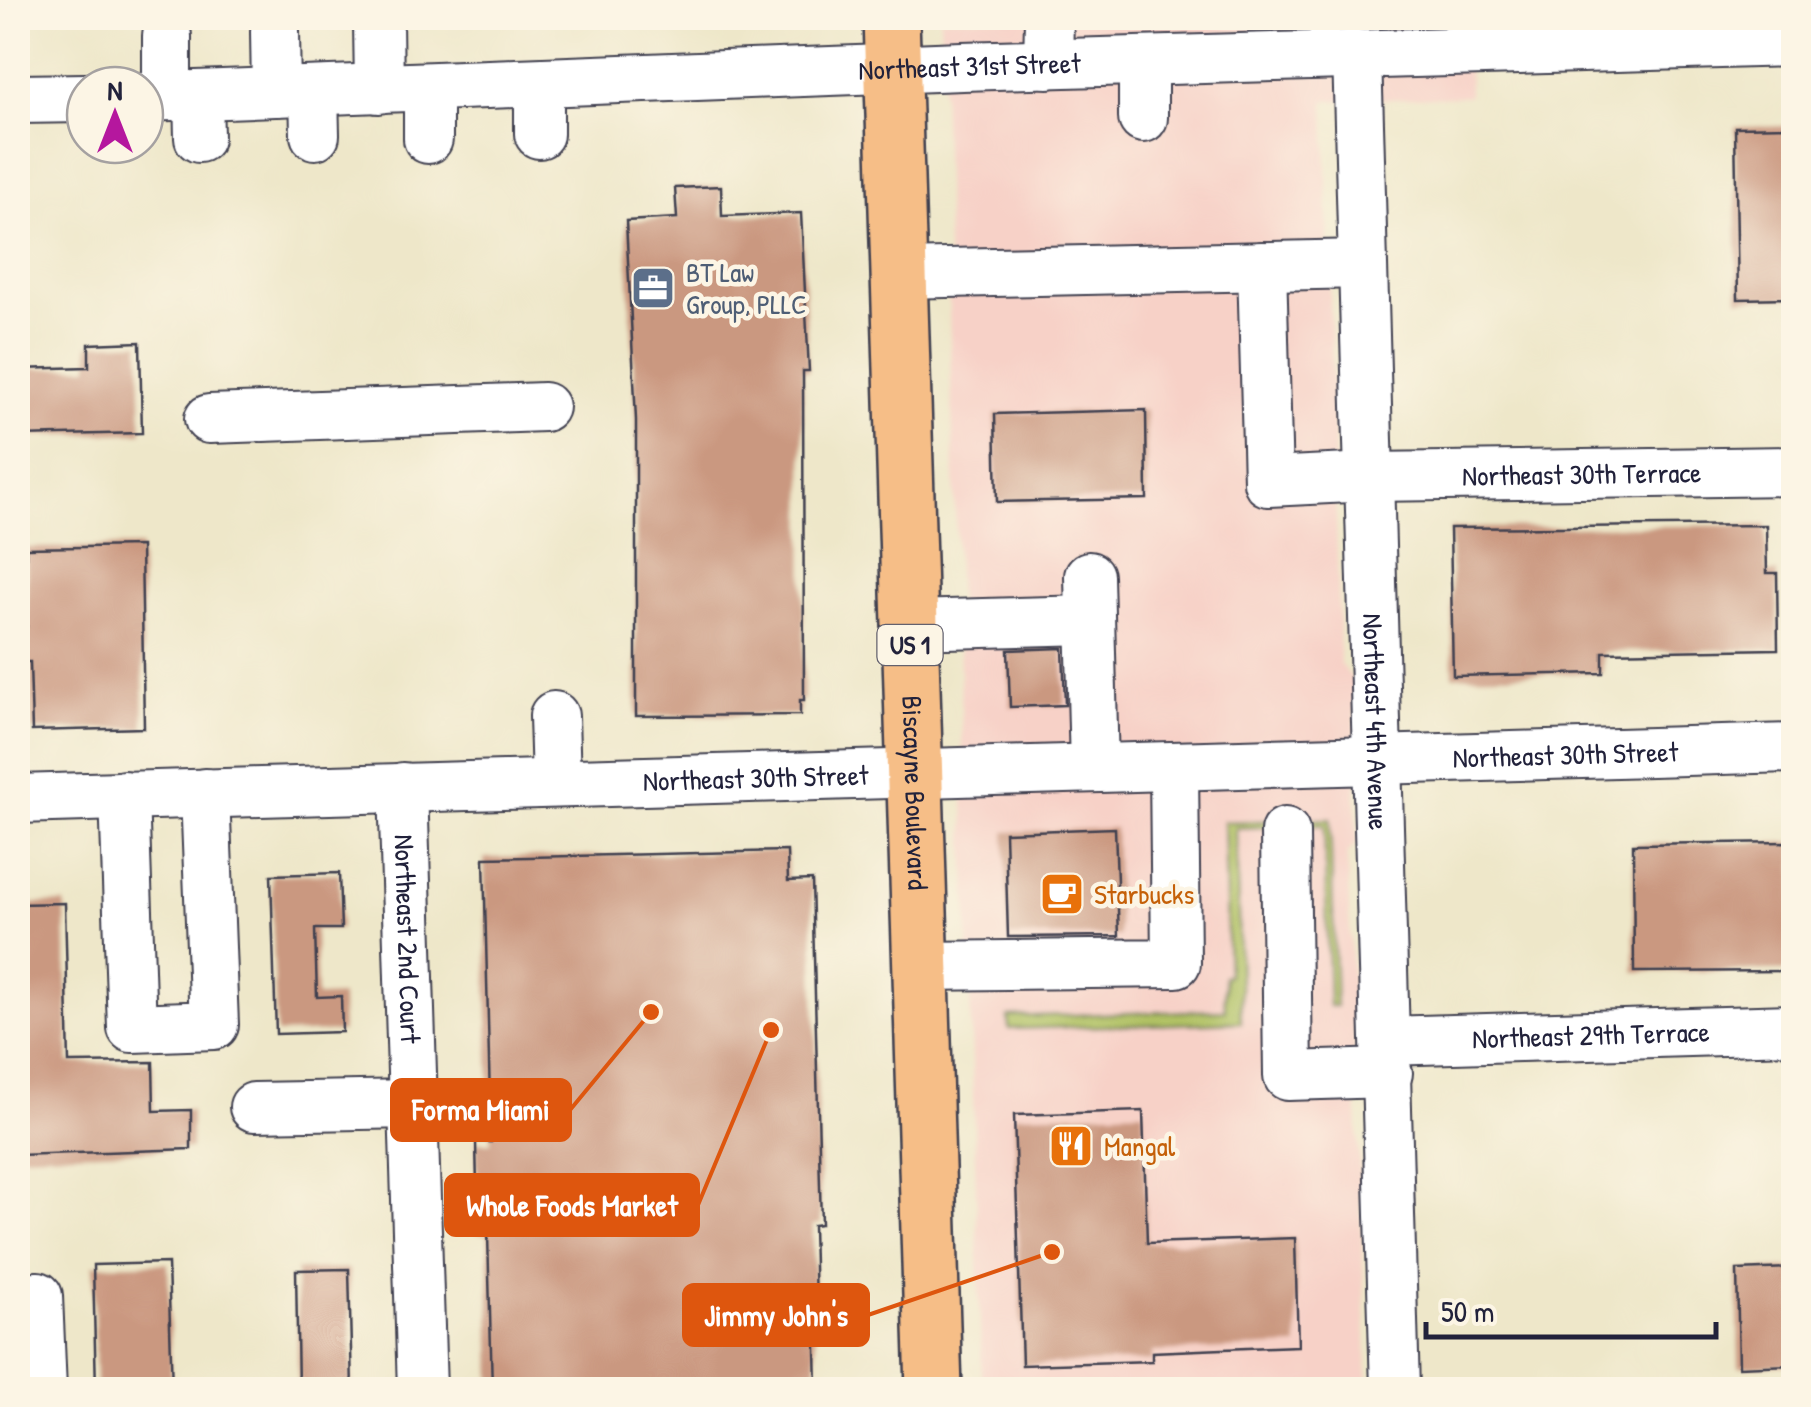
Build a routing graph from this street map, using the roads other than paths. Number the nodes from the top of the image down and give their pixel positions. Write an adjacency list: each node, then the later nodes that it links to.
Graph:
1 (1049, 18): 10 (street)
2 (378, 21): 13 (street)
3 (275, 31): 16 (street)
4 (1419, 35): 6 (street, Northeast 31st Street); 8 (street, Northeast 31st Street)
5 (167, 36): 17 (street)
6 (1794, 42)
7 (892, 43): 10 (street, Northeast 31st Street); 11 (street, Northeast 31st Street); 23 (main road, Biscayne Boulevard / US 1)
8 (1357, 54): 9 (street, Northeast 31st Street); 21 (street, Northeast 4th Avenue)
9 (1143, 63): 10 (street, Northeast 31st Street); 18 (street)
10 (1048, 64)
11 (538, 83): 12 (street, Northeast 31st Street); 19 (street)
12 (428, 87): 13 (street, Northeast 31st Street); 20 (street)
13 (379, 88): 16 (street, Northeast 31st Street)
14 (18, 98): 15 (street)
15 (65, 98)
16 (301, 106): 17 (street, Northeast 31st Street)
17 (177, 107)
18 (1143, 118)
19 (539, 134)
20 (428, 139)
21 (1362, 264): 22 (street); 27 (street, Northeast 4th Avenue)
22 (1262, 266): 23 (street); 27 (street, Northeast 30th Terrace)
23 (898, 274): 28 (main road, Biscayne Boulevard / US 1)
24 (544, 406): 25 (street)
25 (209, 419)
26 (1794, 472): 27 (street, Northeast 30th Terrace)
27 (1370, 477): 31 (street, Northeast 4th Avenue)
28 (910, 625): 33 (street); 34 (main road, Biscayne Boulevard / US 1)
29 (554, 716): 35 (street)
30 (1794, 748): 31 (street, Northeast 30th Street)
31 (1378, 760): 32 (street, Northeast 30th Street); 43 (street, Northeast 4th Avenue)
32 (1174, 766): 33 (street, Northeast 30th Street); 41 (street)
33 (1094, 768): 34 (street, Northeast 30th Street)
34 (914, 774): 35 (street, Northeast 30th Street); 41 (main road, Biscayne Boulevard / US 1)
35 (556, 782): 36 (street, Northeast 30th Street)
36 (403, 787): 37 (street, Northeast 30th Street); 44 (street, Northeast 2nd Court)
37 (204, 794): 38 (street, Northeast 30th Street); 38 (street)
38 (124, 796): 39 (street, Northeast 30th Street)
39 (18, 798)
40 (1285, 832): 43 (street, Northeast 29th Terrace)
41 (920, 966): 49 (main road, Biscayne Boulevard / US 1)
42 (1794, 1028): 43 (street, Northeast 29th Terrace)
43 (1387, 1057): 50 (street, Northeast 4th Avenue)
44 (413, 1104): 45 (street); 48 (street, Northeast 2nd Court)
45 (254, 1107)
46 (18, 1297): 47 (street)
47 (42, 1390)
48 (422, 1390)
49 (934, 1390)
50 (1396, 1390)

